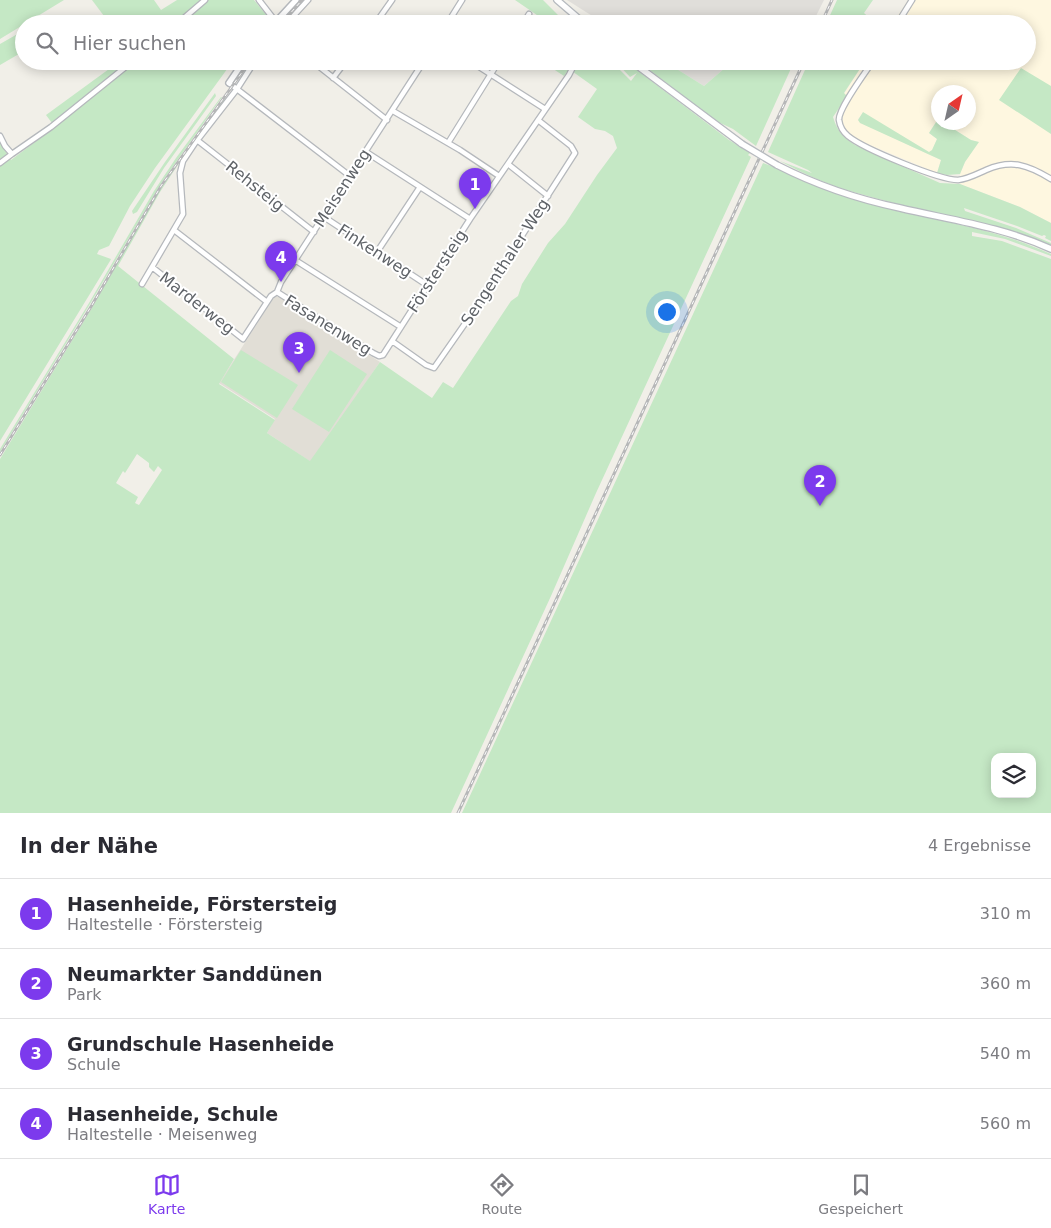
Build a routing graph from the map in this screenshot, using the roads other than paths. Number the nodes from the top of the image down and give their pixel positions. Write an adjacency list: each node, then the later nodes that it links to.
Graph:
1 (205, 0): 9 (street)
2 (258, 0): 10 (street)
3 (296, 0): 11 (street)
4 (308, 0): 12 (street)
5 (392, 0): 13 (street)
6 (462, 0): 14 (street)
7 (557, 0): 15 (main road)
8 (912, 0): 16 (street)
9 (188, 15)
10 (269, 15)
11 (282, 15)
12 (294, 15)
13 (381, 15)
14 (453, 15)
15 (574, 15)
16 (903, 15)
17 (122, 70): 40 (street)
18 (238, 70): 30 (street)
19 (249, 70): 31 (street)
20 (323, 70): 29 (street)
21 (339, 70): 29 (street)
22 (418, 70): 33 (street, Meisenweg)
23 (485, 70): 28 (street)
24 (493, 70): 28 (street)
25 (572, 70): 32 (street, Förstersteig)
26 (643, 70): 52 (main road, bridge)
27 (867, 70): 45 (street)
28 (491, 74): 32 (street); 38 (street)
29 (333, 78): 34 (street)
30 (229, 83): 31 (street)
31 (237, 89): 37 (street); 43 (street)
32 (545, 109): 35 (street, Förstersteig)
33 (393, 111): 34 (street, Meisenweg); 38 (street)
34 (387, 120): 39 (street, Meisenweg)
35 (538, 120): 42 (street, Förstersteig); 47 (street, Sengenthaler Weg)
36 (0, 136): 40 (street)
37 (197, 140): 50 (street); 51 (street, Rehsteig)
38 (448, 143): 44 (street)
39 (366, 152): 43 (street, Meisenweg); 46 (street)
40 (12, 154): 41 (street)
41 (0, 163)
42 (508, 164): 44 (street, Förstersteig); 47 (street)
43 (350, 176): 48 (street, Meisenweg)
44 (499, 176): 49 (street, Förstersteig)
45 (1051, 179)
46 (420, 187): 49 (street); 53 (street)
47 (548, 196): 62 (street, Sengenthaler Weg)
48 (324, 217): 51 (street, Meisenweg); 53 (street, Finkenweg)
49 (470, 219): 57 (street, Förstersteig)
50 (174, 230): 55 (street); 59 (street)
51 (314, 232): 54 (street, Meisenweg)
52 (1051, 249)
53 (377, 252): 57 (street, Finkenweg)
54 (295, 260): 58 (street, Meisenweg); 60 (street)
55 (152, 267): 56 (street); 61 (street, Marderweg)
56 (142, 284)
57 (427, 285): 60 (street, Förstersteig)
58 (277, 292): 59 (street, Meisenweg); 63 (street, Fasanenweg)
59 (267, 302): 61 (street, Meisenweg)
60 (401, 327): 62 (street, Förstersteig)
61 (243, 339)
62 (392, 341): 63 (street, Förstersteig)
63 (381, 356)

